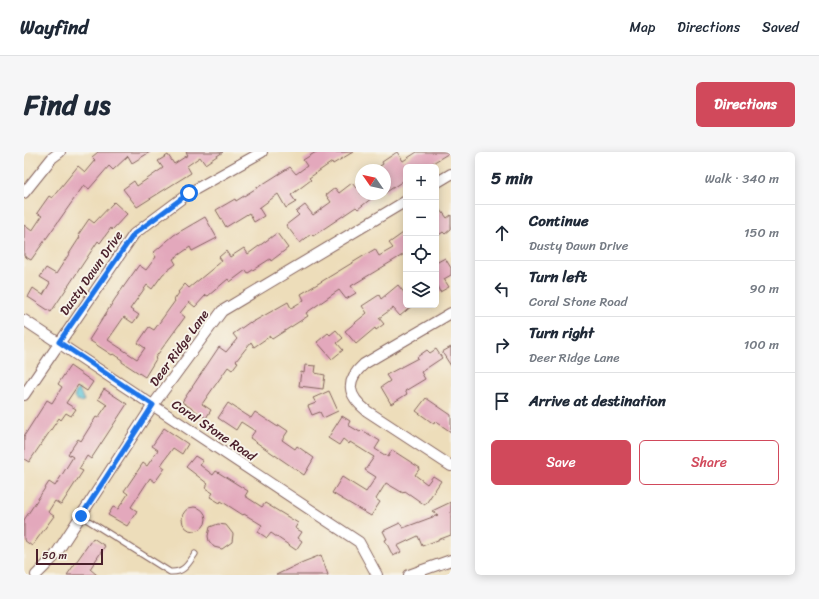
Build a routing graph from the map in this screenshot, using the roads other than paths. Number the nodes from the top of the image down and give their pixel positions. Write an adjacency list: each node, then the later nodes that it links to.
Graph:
1 (60, 152): 5 (street)
2 (262, 152): 9 (street, Dusty Dawn Drive)
3 (451, 174): 4 (street)
4 (439, 181)
5 (24, 193)
6 (403, 203): 11 (street, Deer Ridge Lane)
7 (451, 313): 12 (street)
8 (24, 320): 9 (street, Coral Stone Road)
9 (59, 342): 10 (street, Dusty Dawn Drive); 11 (street, Coral Stone Road)
10 (24, 395)
11 (153, 405): 13 (street, Deer Ridge Lane); 17 (street, Coral Stone Road)
12 (451, 466)
13 (81, 516): 14 (lane); 16 (street, Deer Ridge Lane)
14 (195, 554)
15 (451, 560): 18 (street)
16 (36, 575)
17 (377, 575)
18 (409, 575)

